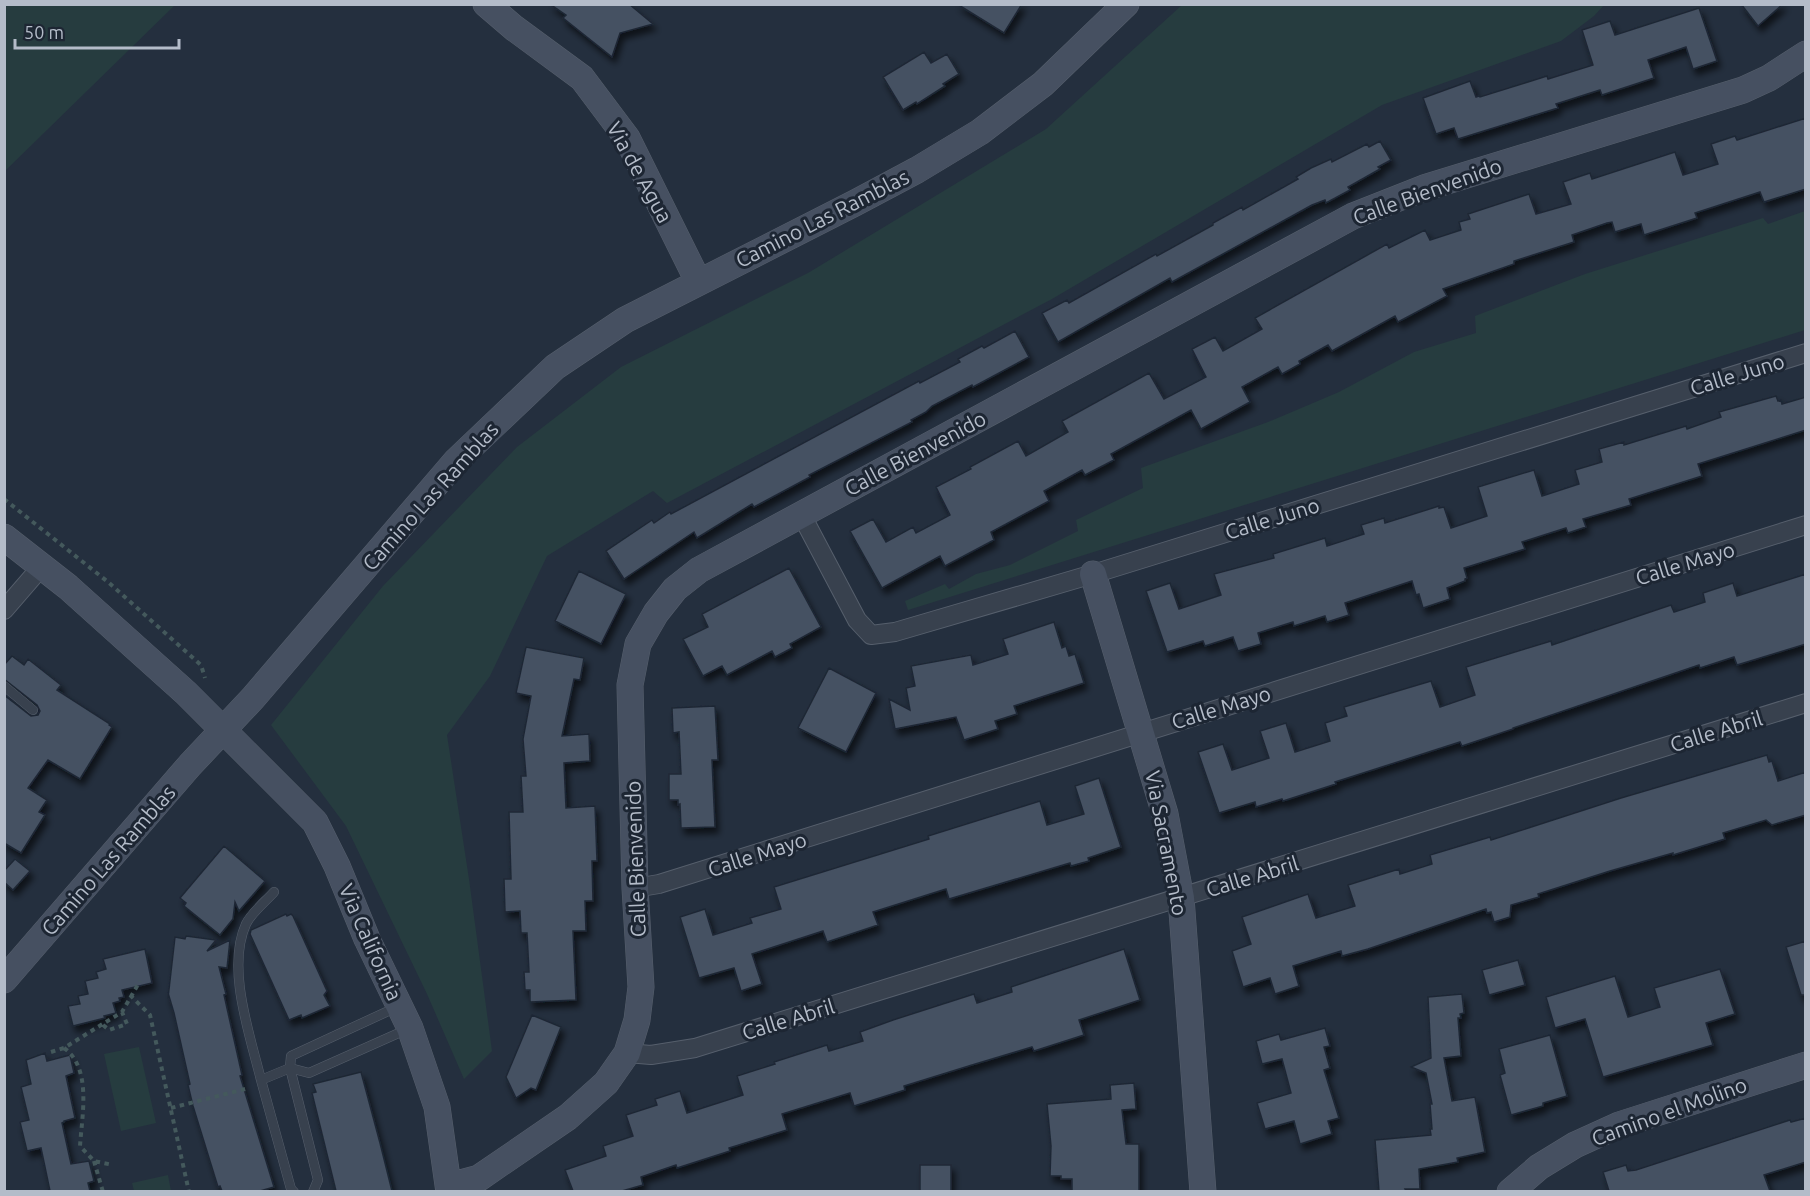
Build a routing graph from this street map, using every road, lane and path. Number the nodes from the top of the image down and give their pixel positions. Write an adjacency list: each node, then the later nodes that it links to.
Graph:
1 (486, 4): 4 (street, Via de Agua)
2 (1121, 6): 4 (street, Camino Las Ramblas)
3 (1806, 54): 6 (street, Calle Bienvenido)
4 (698, 281): 15 (street, Camino Las Ramblas)
5 (1806, 353): 10 (street, Calle Juno)
6 (801, 514): 10 (street, Calle Juno); 17 (street, Calle Bienvenido)
7 (1806, 525): 16 (street, Calle Mayo)
8 (4, 537): 9 (street, Via California)
9 (42, 566): 11 (street); 15 (street, Via California)
10 (1093, 574): 16 (street, Via Sacramento)
11 (4, 610)
12 (4, 686): 14 (lane)
13 (1806, 703): 19 (street, Calle Abril)
14 (33, 710)
15 (223, 729): 20 (street, Camino Las Ramblas); 24 (street, Via California)
16 (1142, 732): 17 (street, Calle Mayo); 19 (street, Via Sacramento)
17 (635, 888): 28 (street, Calle Bienvenido)
18 (274, 892): 31 (lane)
19 (1181, 898): 28 (street, Calle Abril); 40 (street, Via Sacramento)
20 (4, 980)
21 (140, 981): 22 (path)
22 (130, 995): 23 (path); 32 (path)
23 (122, 1012): 25 (path); 25 (path)
24 (405, 1017): 30 (lane); 30 (lane); 35 (street, Via California)
25 (103, 1025): 26 (path)
26 (64, 1048): 27 (path); 33 (path)
27 (51, 1052)
28 (627, 1053): 35 (street, Calle Bienvenido)
29 (1806, 1065): 41 (street, Camino el Molino)
30 (290, 1068): 31 (lane); 39 (lane)
31 (261, 1080): 32 (path); 38 (lane)
32 (171, 1108): 37 (path)
33 (94, 1161): 34 (path); 36 (path)
34 (113, 1165)
35 (449, 1189)
36 (103, 1191)
37 (189, 1191)
38 (294, 1191)
39 (313, 1191)
40 (1203, 1191)
41 (1510, 1191)

